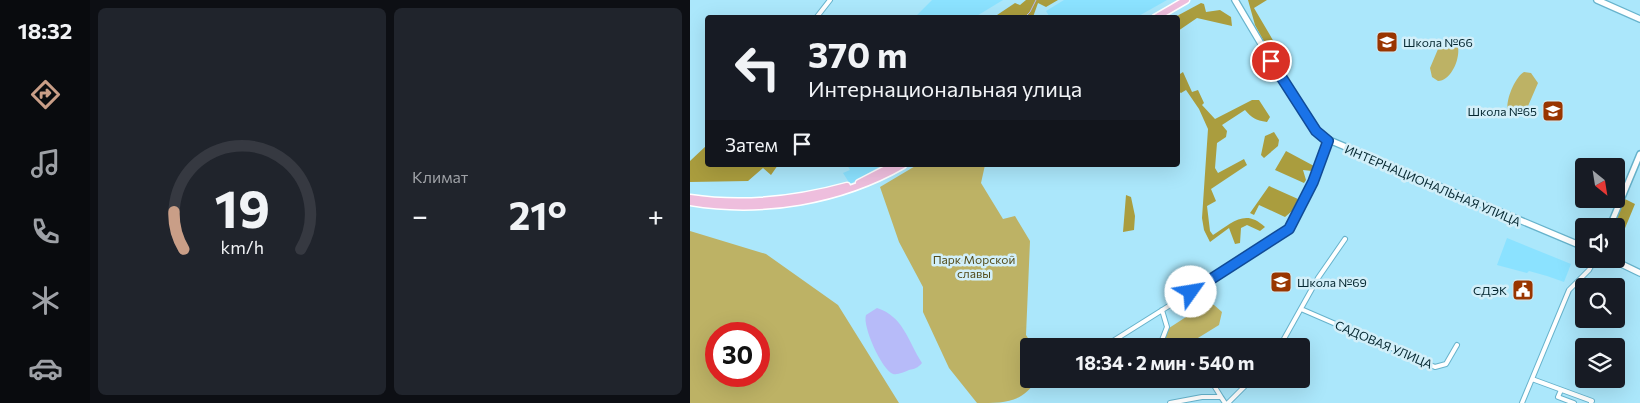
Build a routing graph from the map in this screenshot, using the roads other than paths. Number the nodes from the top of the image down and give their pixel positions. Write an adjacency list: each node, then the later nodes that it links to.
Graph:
1 (830, 0): 5 (street)
2 (1186, 0): 6 (main road)
3 (1235, 0): 8 (main road, ИНТЕРНАЦИОНАЛЬНАЯ УЛИЦА)
4 (1597, 0): 7 (main road)
5 (818, 15)
6 (1160, 15)
7 (1640, 19)
8 (1328, 141): 16 (main road, ИНТЕРНАЦИОНАЛЬНАЯ УЛИЦА); 21 (street)
9 (1640, 154): 14 (street)
10 (890, 167): 12 (main road)
11 (899, 167): 13 (main road)
12 (690, 198)
13 (690, 202)
14 (1613, 218)
15 (1345, 240): 20 (street)
16 (1575, 243)
17 (1625, 266): 19 (main road)
18 (1590, 268): 26 (street)
19 (1640, 273)
20 (1301, 309): 24 (street); 25 (street, САДОВАЯ УЛИЦА)
21 (1162, 310): 22 (street); 23 (street)
22 (1118, 338)
23 (1163, 338)
24 (1285, 338)
25 (1458, 345)
26 (1532, 379): 29 (street); 33 (street)
27 (1216, 388): 30 (street)
28 (1242, 388): 32 (street)
29 (1561, 390): 34 (street); 35 (street)
30 (1221, 397): 31 (street); 32 (street)
31 (1170, 403)
32 (1226, 403)
33 (1522, 403)
34 (1574, 403)
35 (1591, 403)

